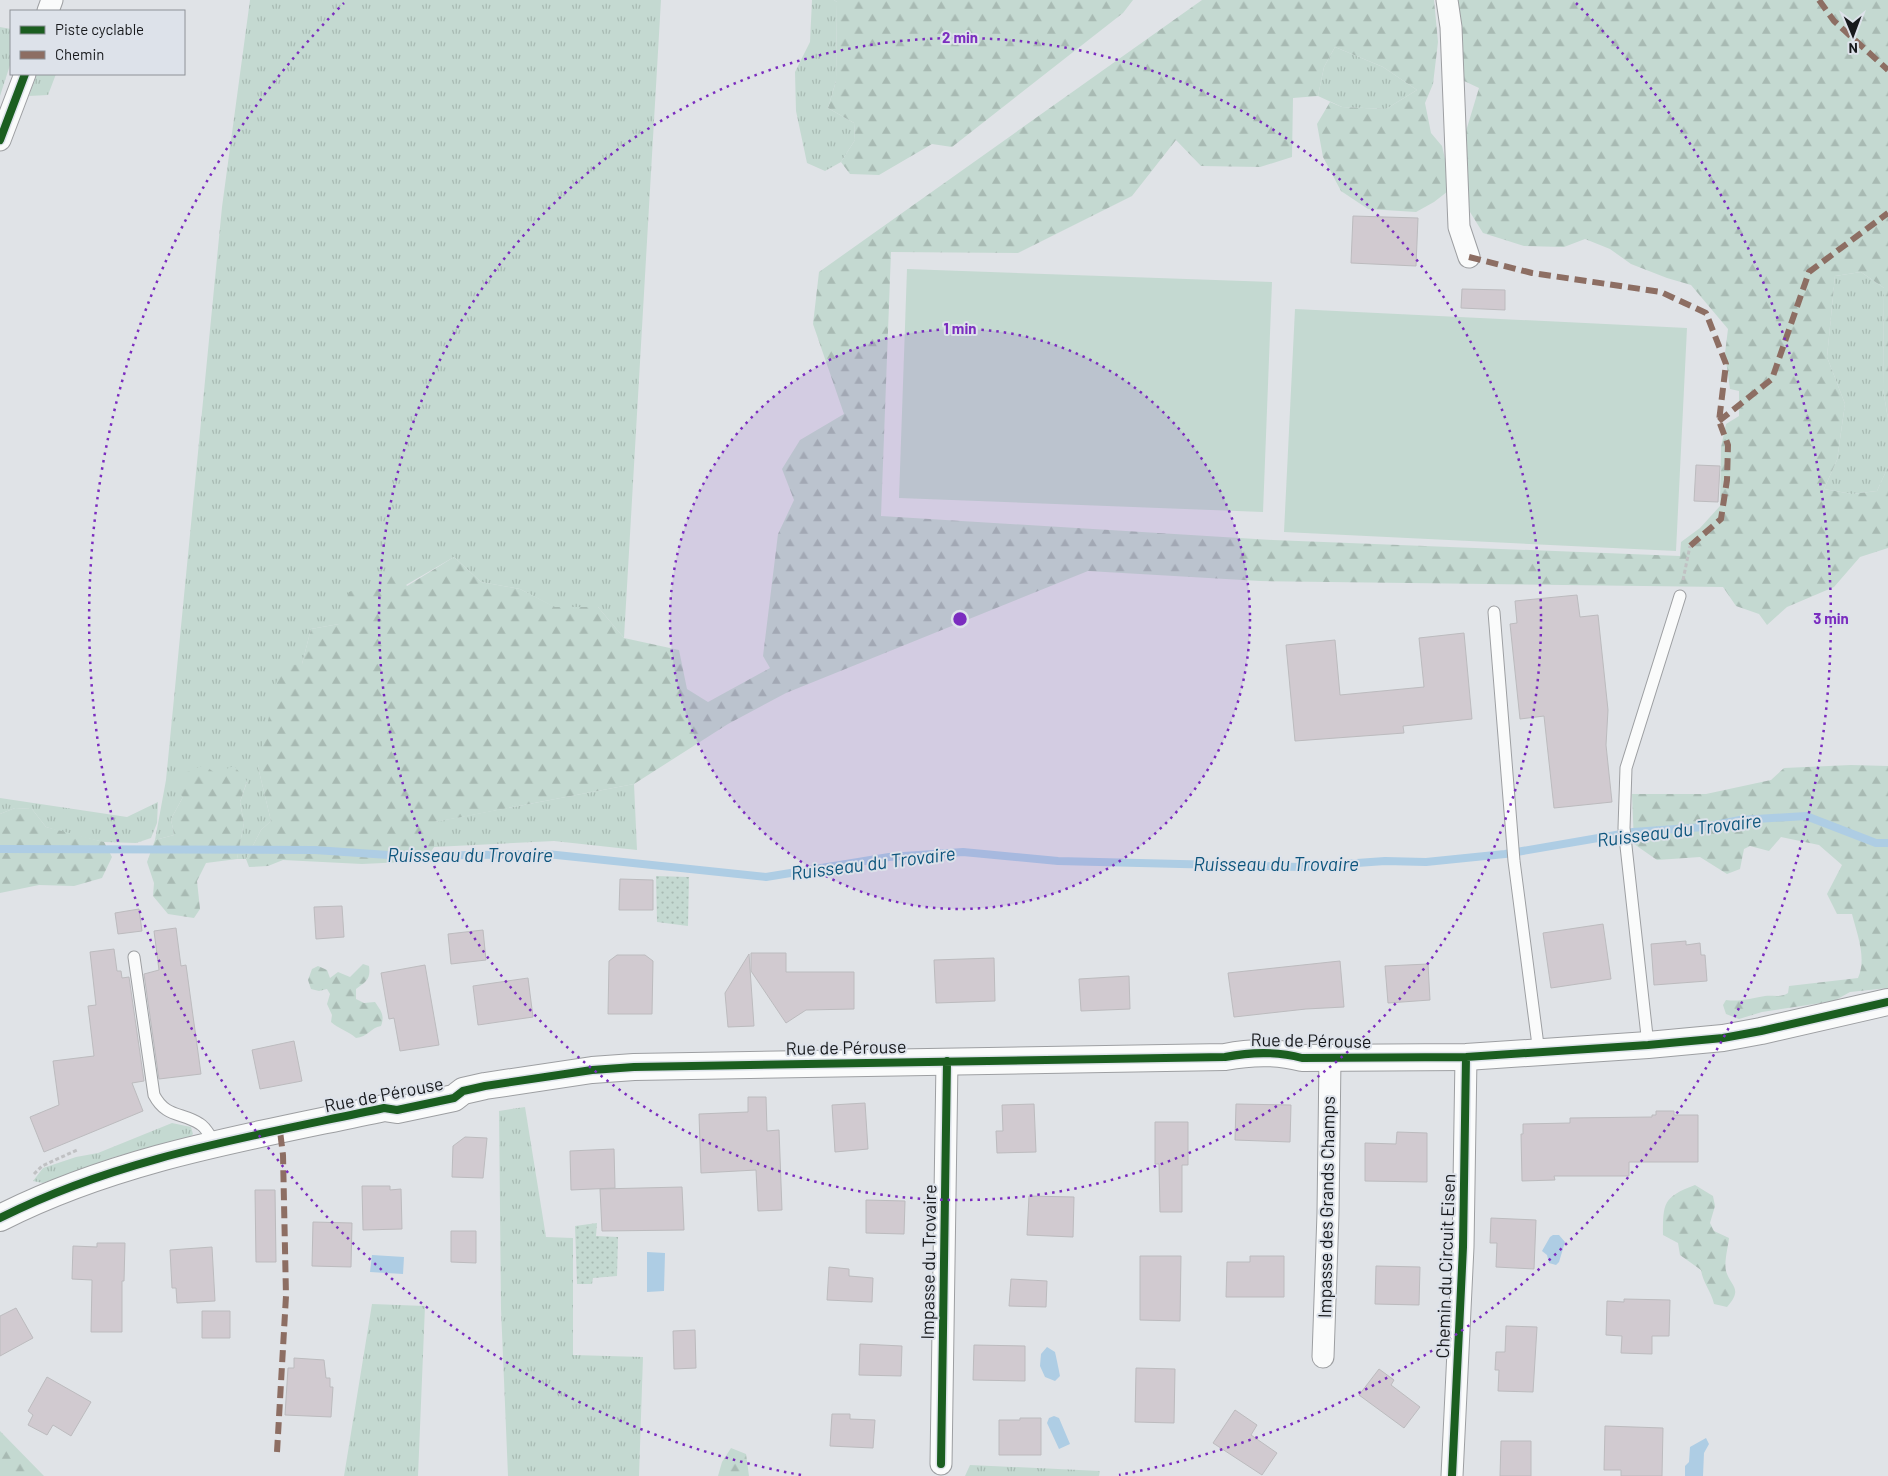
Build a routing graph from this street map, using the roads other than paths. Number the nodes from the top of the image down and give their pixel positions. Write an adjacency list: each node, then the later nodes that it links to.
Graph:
1 (1447, 0): 4 (street)
2 (24, 75): 3 (street)
3 (0, 140)
4 (1469, 257)
5 (1680, 596): 9 (lane)
6 (1494, 612): 10 (lane)
7 (134, 957): 14 (lane)
8 (1888, 1002): 9 (street, Rue de Pérouse)
9 (1648, 1045): 10 (street, Rue de Pérouse)
10 (1539, 1054): 11 (street, Rue de Pérouse)
11 (1466, 1057): 12 (street, Rue de Pérouse); 18 (street, Chemin du Circuit Eisen)
12 (1330, 1058): 13 (street, Rue de Pérouse); 16 (street, Impasse des Grands Champs)
13 (948, 1061): 14 (street, Rue de Pérouse); 17 (street, Impasse du Trovaire)
14 (214, 1143): 15 (street, Rue de Pérouse)
15 (0, 1218)
16 (1323, 1356)
17 (941, 1464)
18 (1452, 1476)

